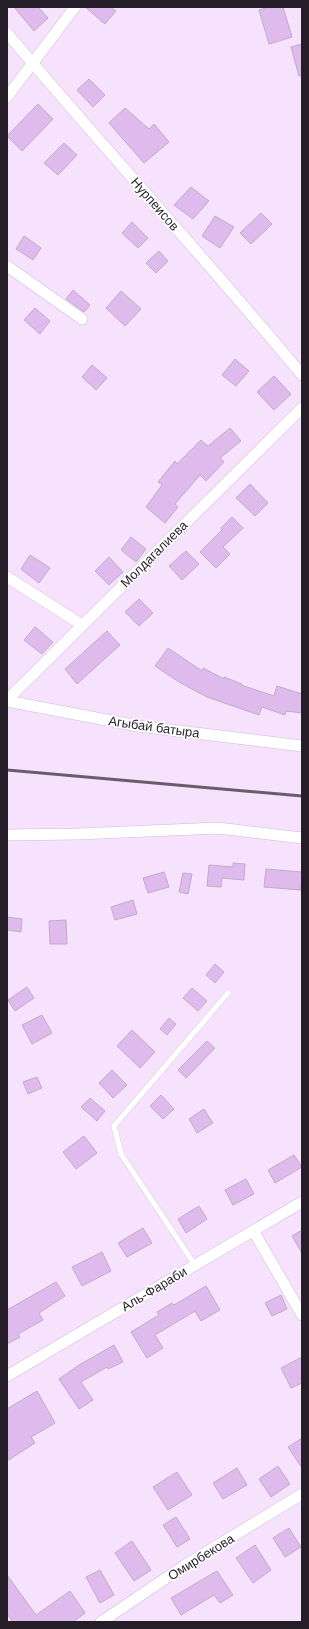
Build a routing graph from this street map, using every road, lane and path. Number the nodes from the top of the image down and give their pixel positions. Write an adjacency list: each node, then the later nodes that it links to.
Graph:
1 (75, 7): 3 (street)
2 (7, 33): 3 (street, Нурпеисов)
3 (34, 64): 4 (street); 7 (street, Нурпеисов)
4 (7, 97)
5 (7, 266): 6 (street)
6 (82, 319)
7 (302, 376)
8 (302, 408): 10 (street, Молдагалиева)
9 (7, 577): 10 (street)
10 (82, 625): 11 (street, Молдагалиева)
11 (7, 701): 12 (street, Агыбай батыра)
12 (302, 746)
13 (7, 835): 14 (street)
14 (302, 838)
15 (228, 993): 18 (lane)
16 (302, 1202): 17 (street, Аль-Фараби)
17 (254, 1232): 18 (street, Аль-Фараби); 19 (street)
18 (195, 1265): 20 (street, Аль-Фараби)
19 (302, 1315)
20 (7, 1376)
21 (302, 1494): 22 (street, Омирбекова)
22 (101, 1622)

